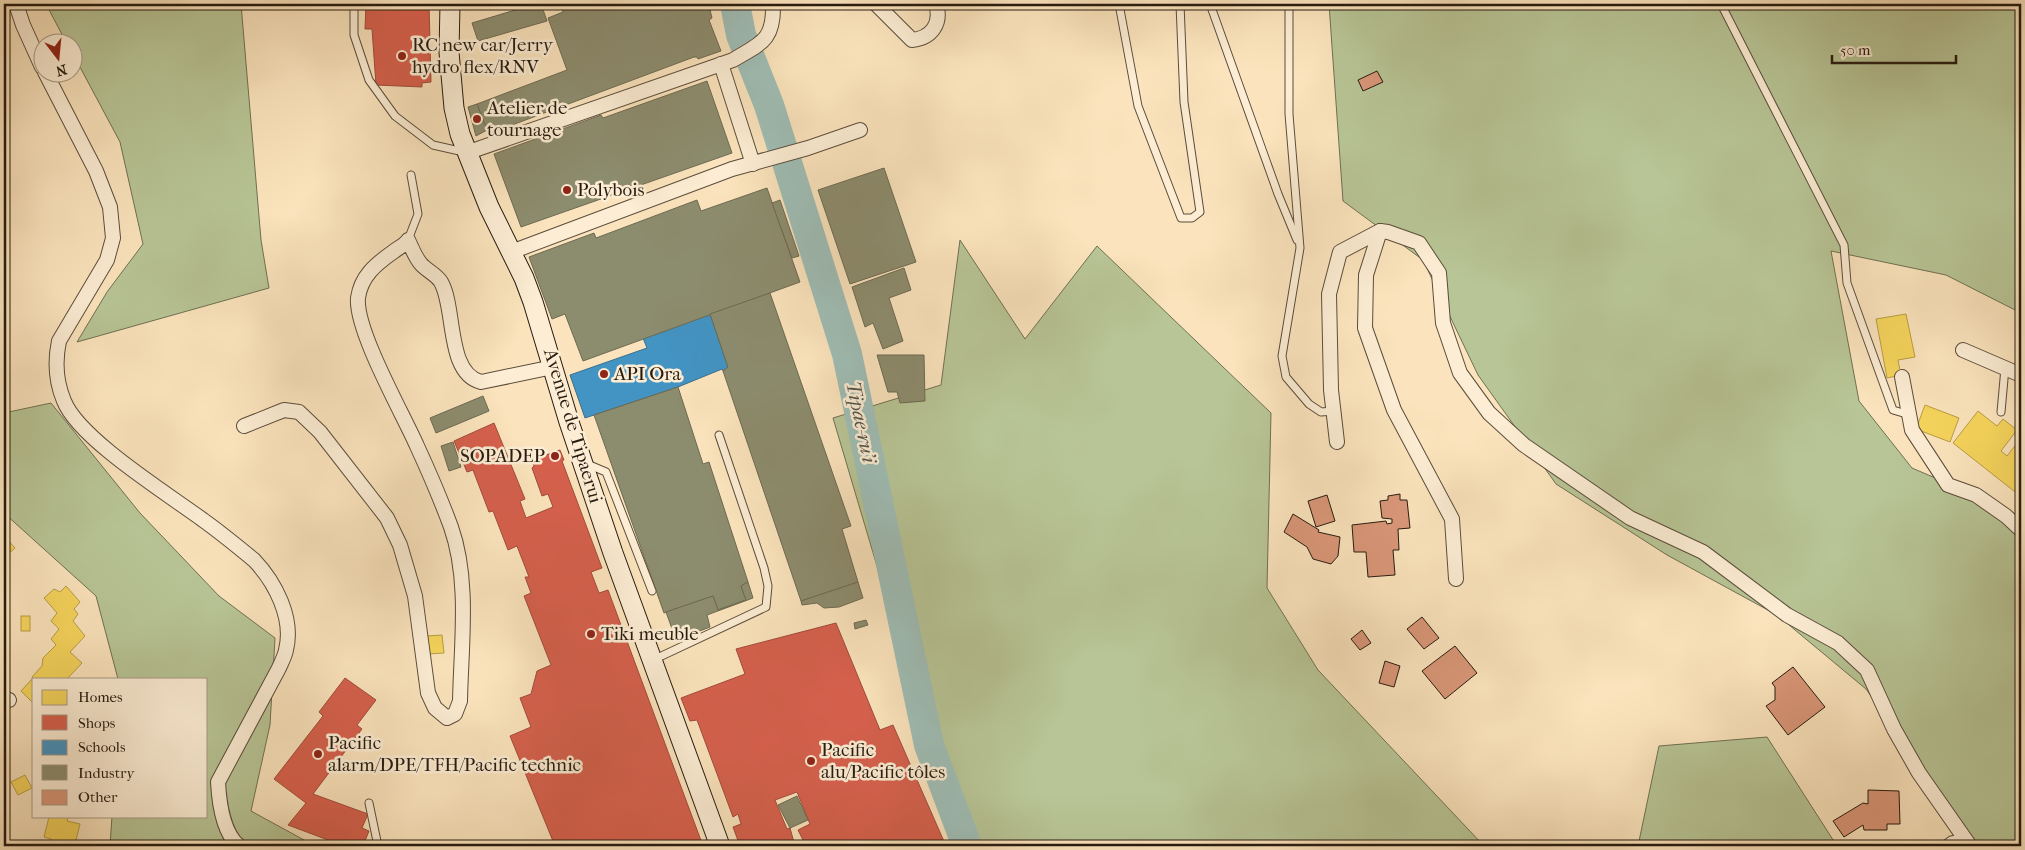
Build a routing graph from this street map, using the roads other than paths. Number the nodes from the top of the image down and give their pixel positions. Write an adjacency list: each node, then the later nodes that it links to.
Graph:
1 (16, 4): 12 (street)
2 (354, 4): 16 (lane)
3 (450, 4): 16 (main road, Avenue de Tipaerui)
4 (773, 4): 13 (street)
5 (876, 4): 6 (street)
6 (936, 4)
7 (1119, 4): 8 (lane)
8 (1180, 4)
9 (1210, 4): 21 (lane)
10 (1289, 4): 21 (lane)
11 (1721, 4): 30 (lane)
12 (32, 43)
13 (727, 62): 16 (street); 17 (street)
14 (50, 82): 41 (street)
15 (860, 130): 17 (street)
16 (466, 153): 22 (main road, Avenue de Tipaerui)
17 (752, 164): 22 (street)
18 (411, 175): 20 (lane)
19 (1380, 231): 28 (street); 36 (street); 40 (street)
20 (408, 240): 24 (street); 31 (street)
21 (1300, 248): 28 (lane)
22 (511, 252): 24 (main road, Avenue de Tipaerui)
23 (1964, 350): 25 (street)
24 (554, 367): 34 (main road, Avenue de Tipaerui)
25 (2005, 368): 26 (street); 29 (lane)
26 (2021, 375)
27 (1902, 377): 30 (street)
28 (1334, 411): 33 (street)
29 (2001, 412)
30 (1910, 415): 35 (street)
31 (244, 426)
32 (718, 435): 38 (lane)
33 (1338, 442)
34 (584, 463): 37 (lane); 38 (main road, Avenue de Tipaerui)
35 (2021, 530)
36 (1456, 579)
37 (652, 592)
38 (652, 660): 43 (main road, Avenue de Tipaerui)
39 (369, 803): 42 (lane)
40 (1967, 842): 44 (lane)
41 (239, 846)
42 (378, 846)
43 (720, 846)
44 (1943, 846)

